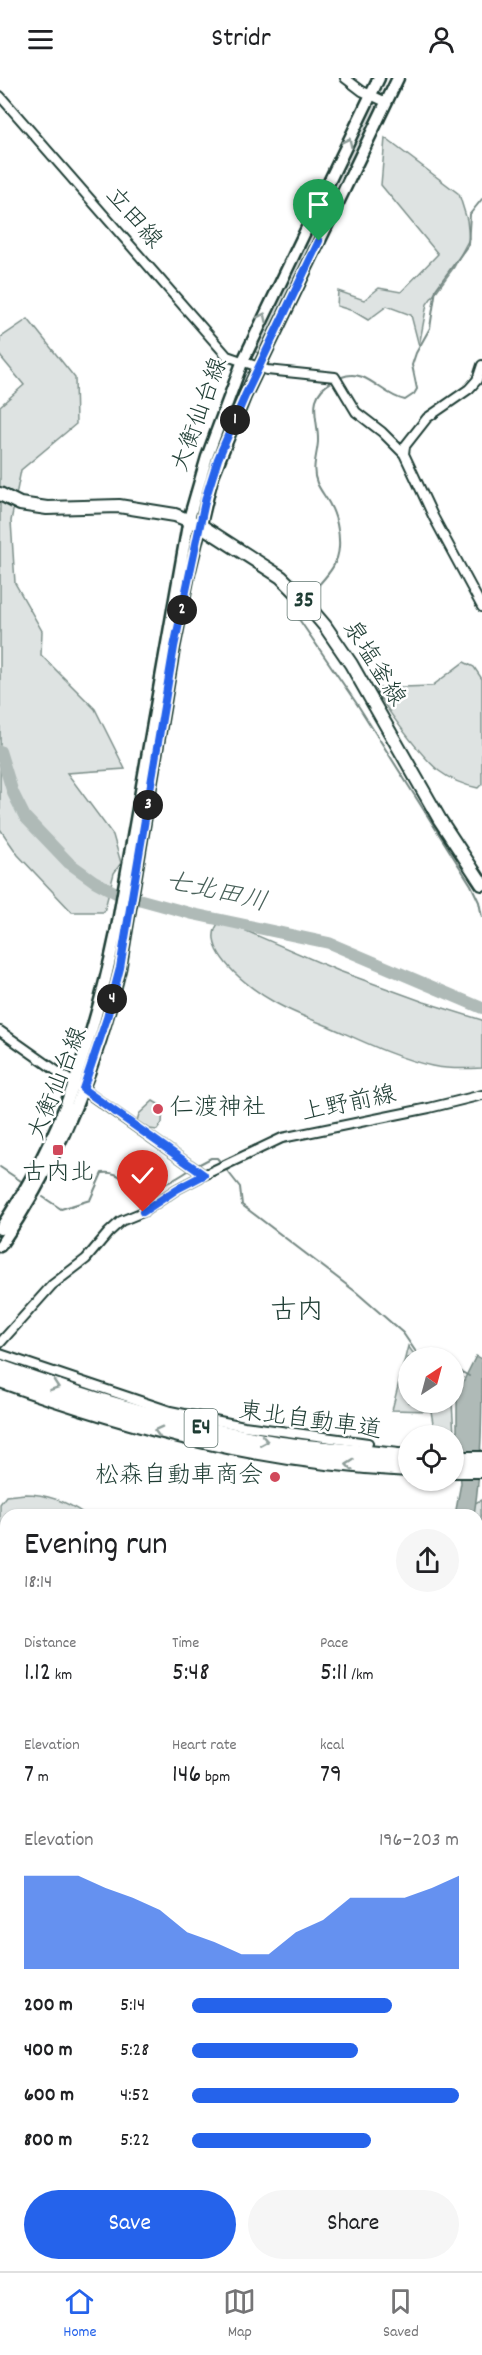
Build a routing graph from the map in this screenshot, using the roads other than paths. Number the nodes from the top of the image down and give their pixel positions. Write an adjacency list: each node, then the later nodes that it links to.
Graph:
1 (345, 78): 4 (street)
2 (379, 78): 4 (main road, 大衡仙台線)
3 (398, 78): 6 (main road, 大衡仙台線)
4 (370, 95): 6 (street); 7 (main road, 大衡仙台線, one-way to 4)
5 (0, 96): 7 (street, 立田線)
6 (386, 102): 9 (main road, 大衡仙台線)
7 (242, 363): 9 (street, 立田線); 12 (main road, 大衡仙台線)
8 (482, 365): 10 (street)
9 (258, 368): 10 (street, 立田線); 12 (main road, 大衡仙台線)
10 (404, 454): 13 (street)
11 (0, 494): 12 (main road, 泉塩釜線 / 35)
12 (195, 522): 14 (main road, 泉塩釜線 / 35); 16 (main road, 大衡仙台線)
13 (482, 607)
14 (482, 884)
15 (0, 1031): 16 (street)
16 (78, 1086): 18 (street); 19 (main road, 大衡仙台線); 20 (main road, 大衡仙台線)
17 (482, 1095): 18 (street, 上野前線)
18 (201, 1172): 21 (street)
19 (0, 1228)
20 (0, 1246)
21 (0, 1343)
22 (0, 1354): 25 (street)
23 (0, 1367): 26 (highway, 東北自動車道 / E4, one-way to 26)
24 (0, 1380): 29 (highway, 東北自動車道 / E4, one-way to 24)
25 (366, 1450)
26 (398, 1456)
27 (464, 1459): 28 (highway)
28 (482, 1459)
29 (398, 1468)
30 (464, 1470): 31 (highway)
31 (482, 1470)

